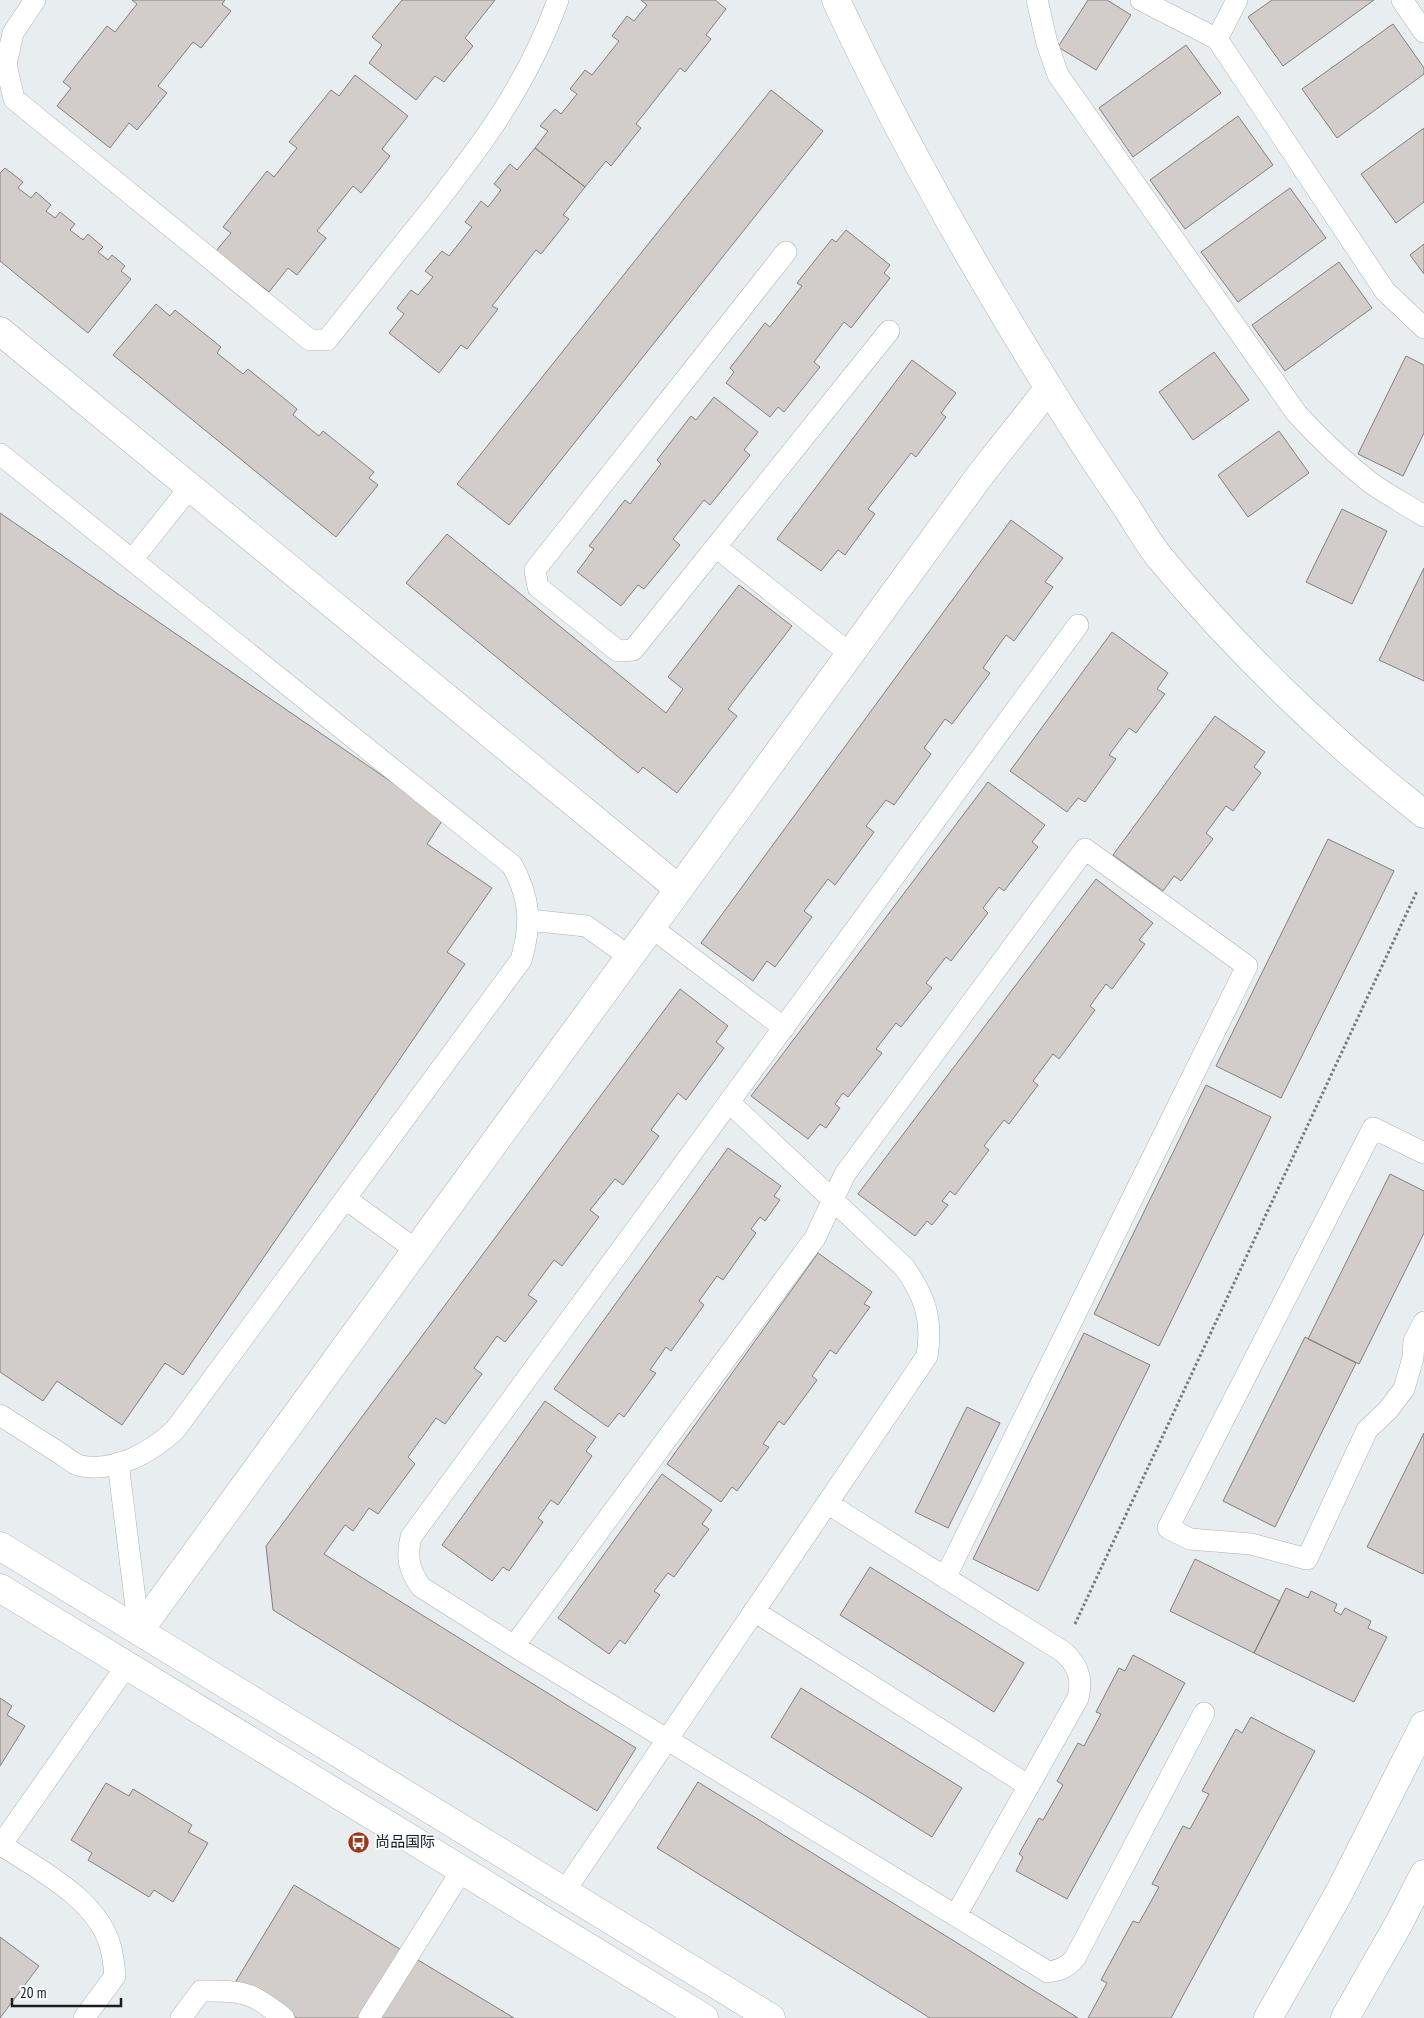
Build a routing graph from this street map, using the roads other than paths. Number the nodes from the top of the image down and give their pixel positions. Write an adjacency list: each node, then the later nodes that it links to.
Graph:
1 (35, 0): 2 (lane)
2 (558, 0)
3 (836, 0): 14 (street)
4 (1036, 0): 17 (lane)
5 (1141, 0): 9 (lane)
6 (1237, 0): 9 (lane)
7 (1402, 0): 8 (lane)
8 (1424, 32)
9 (1217, 40): 11 (lane)
10 (786, 252): 18 (lane)
11 (1424, 328)
12 (0, 331): 16 (street)
13 (889, 331): 18 (lane)
14 (1049, 388): 21 (street); 22 (street)
15 (0, 454): 19 (lane)
16 (190, 487): 19 (lane); 23 (street)
17 (1424, 516)
18 (716, 547): 21 (lane)
19 (132, 560): 24 (lane)
20 (1078, 625): 27 (lane)
21 (850, 654): 23 (street)
22 (1424, 814)
23 (679, 889): 25 (street)
24 (529, 920): 26 (lane); 30 (lane)
25 (651, 928): 26 (street); 27 (lane)
26 (630, 957): 32 (street)
27 (784, 1028): 28 (lane)
28 (729, 1102): 31 (lane); 42 (lane)
29 (1424, 1153): 33 (lane)
30 (346, 1199): 32 (lane); 35 (lane)
31 (833, 1200): 36 (lane); 38 (lane); 42 (lane)
32 (416, 1250): 41 (street)
33 (1424, 1322)
34 (0, 1415): 35 (lane)
35 (118, 1463): 41 (lane)
36 (827, 1503): 38 (lane); 40 (lane)
37 (0, 1546): 41 (street)
38 (945, 1578): 47 (lane)
39 (0, 1588): 43 (street)
40 (754, 1611): 46 (lane); 47 (lane)
41 (139, 1631): 51 (street)
42 (514, 1646): 46 (lane)
43 (126, 1665): 48 (lane); 49 (street)
44 (1204, 1713): 52 (lane)
45 (1424, 1725): 59 (street)
46 (668, 1739): 51 (lane); 52 (lane)
47 (1030, 1786): 52 (lane)
48 (1, 1844): 53 (lane)
49 (462, 1870): 56 (lane); 57 (street)
50 (1424, 1874): 60 (street)
51 (564, 1892): 58 (street)
52 (956, 1915)
53 (84, 2018)
54 (181, 2018): 55 (lane)
55 (284, 2018)
56 (369, 2018)
57 (704, 2018)
58 (771, 2018)
59 (1268, 2018)
60 (1345, 2018)

